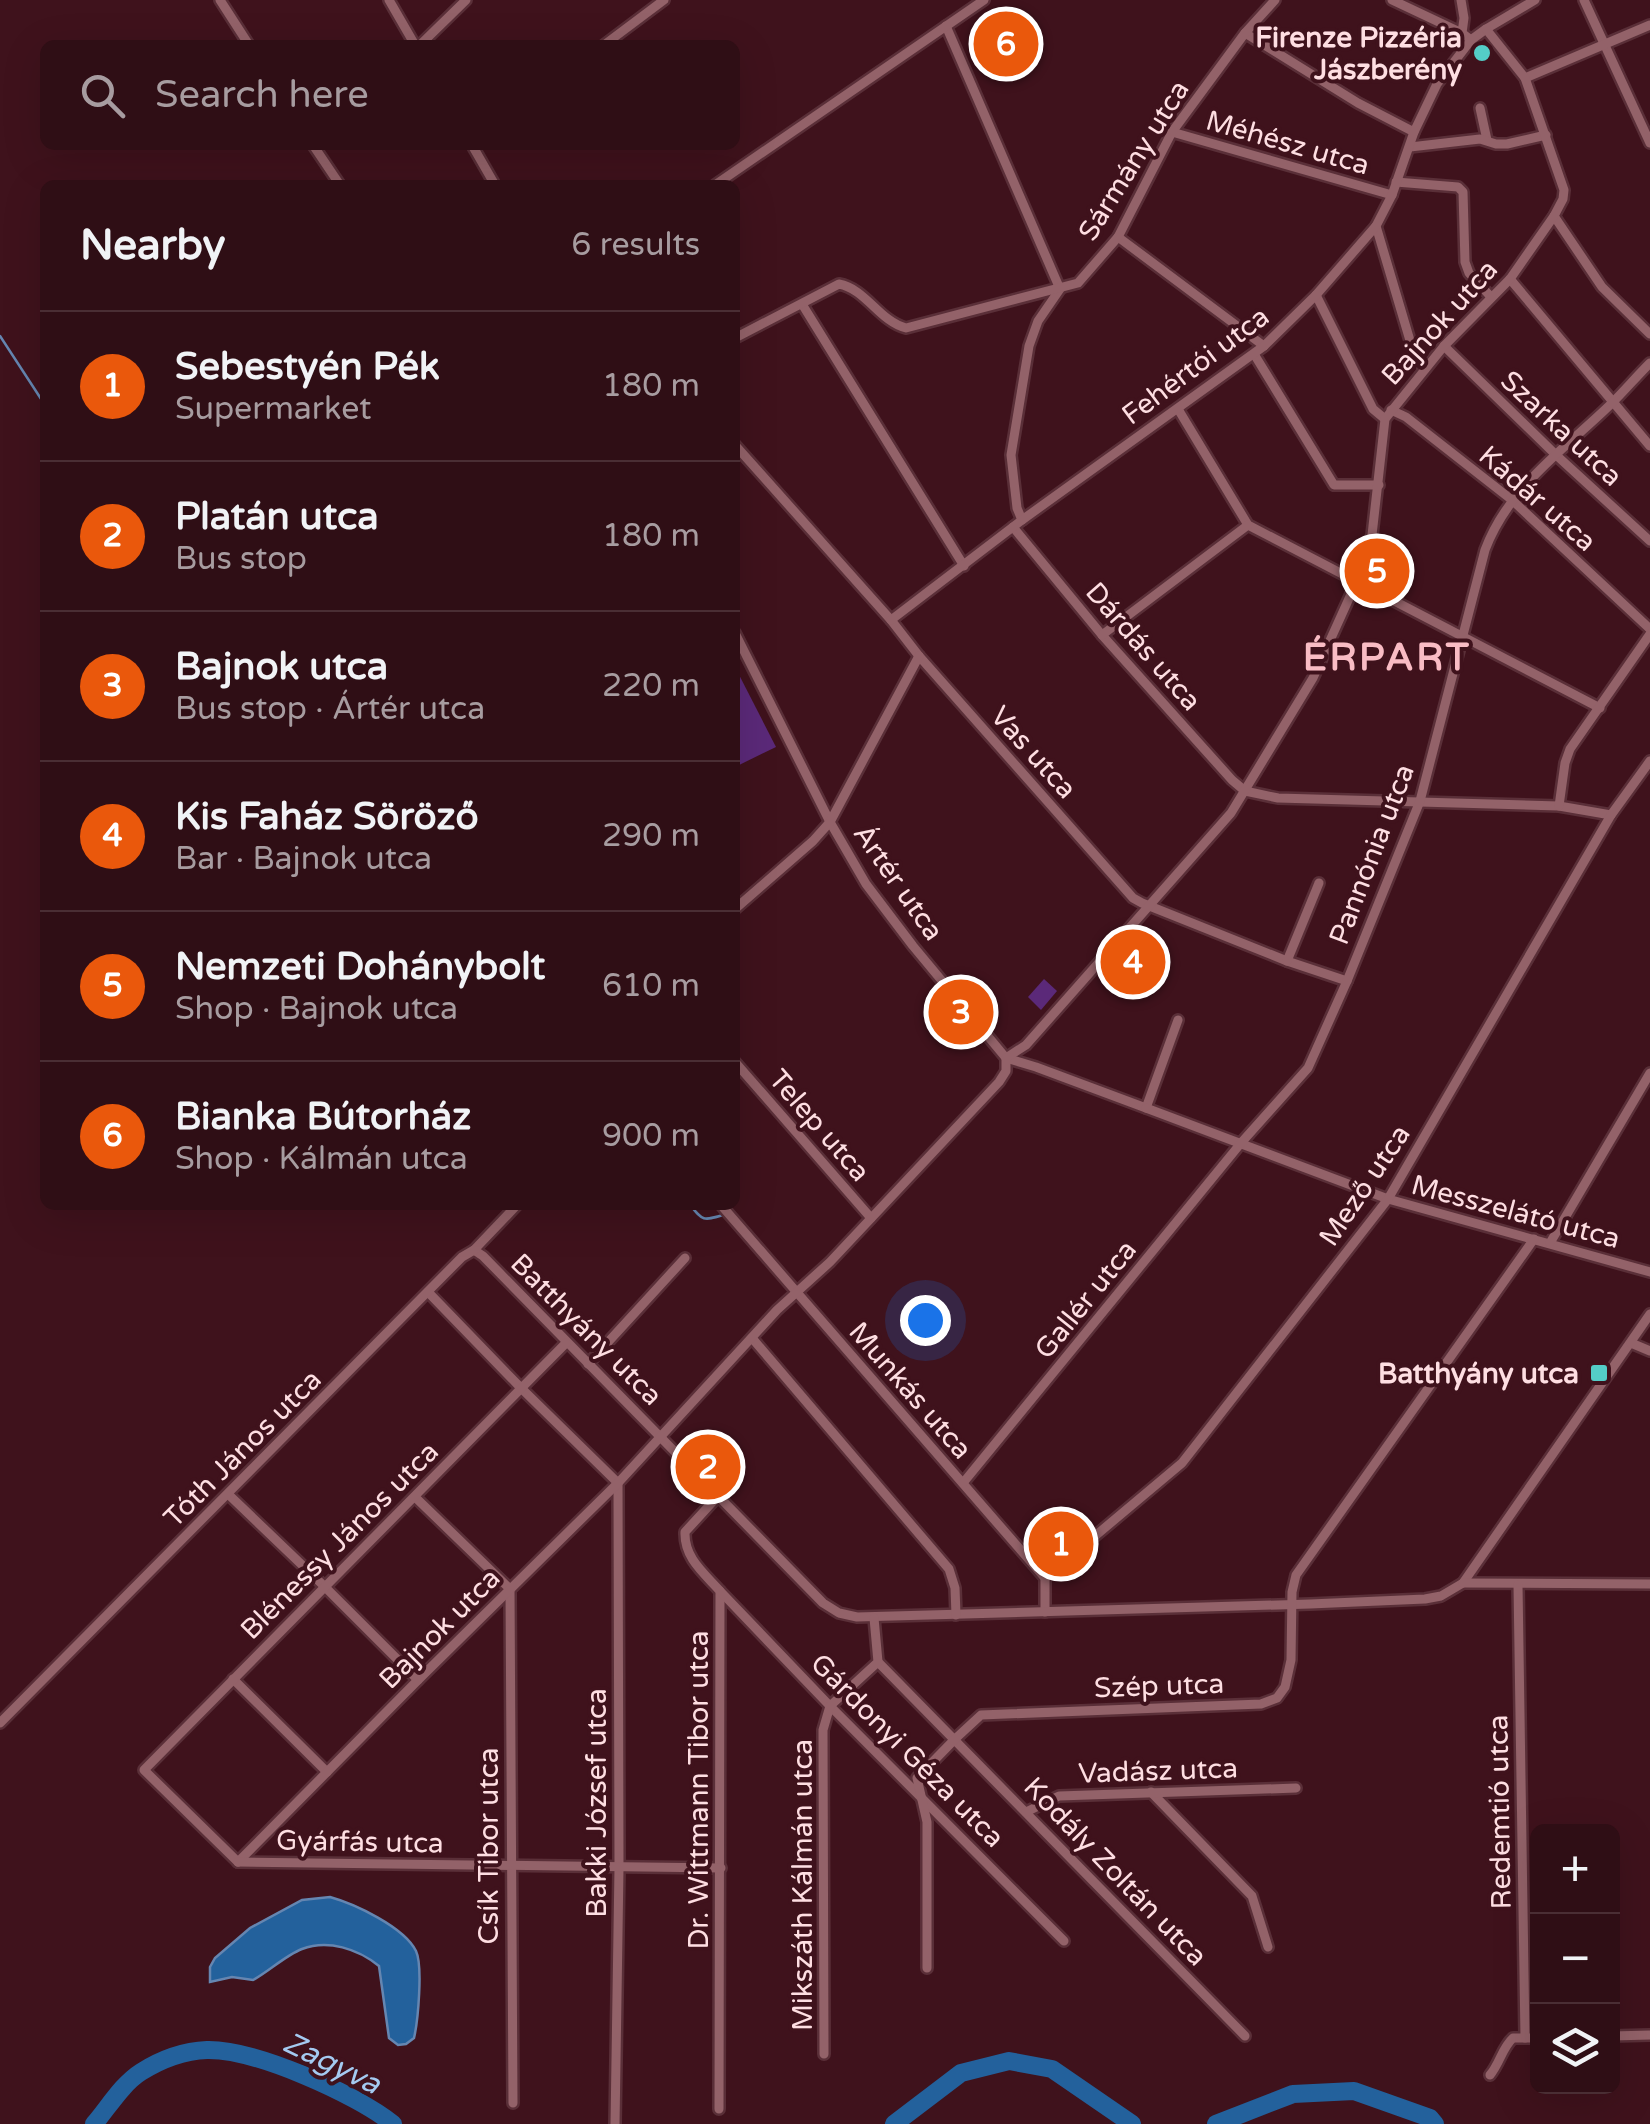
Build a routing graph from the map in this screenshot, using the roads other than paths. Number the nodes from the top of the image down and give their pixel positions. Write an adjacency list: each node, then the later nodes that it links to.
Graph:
1 (220, 0): 17 (street)
2 (389, 0): 18 (street)
3 (466, 0): 19 (street)
4 (664, 0): 20 (street)
5 (984, 0): 11 (street)
6 (1275, 0): 15 (street, Sármány utca)
7 (1392, 0): 16 (street)
8 (1461, 0): 16 (street)
9 (1535, 0): 14 (street, Fehértói utca)
10 (1584, 0): 21 (street)
11 (968, 4): 13 (street)
12 (1650, 25): 21 (street)
13 (946, 26): 34 (street); 41 (street)
14 (1486, 28): 16 (street, Fehértói utca); 22 (street, Bajnok utca)
15 (1245, 34): 24 (street, Sármány utca); 25 (street)
16 (1467, 37): 25 (street, Fehértói utca)
17 (246, 40)
18 (414, 40)
19 (422, 40)
20 (611, 40)
21 (1605, 46): 22 (street); 28 (street)
22 (1525, 78): 26 (street, Bajnok utca)
23 (1480, 108): 27 (street)
24 (1172, 132): 36 (street, Méhész utca); 39 (street, Sármány utca)
25 (1414, 132): 29 (street, Fehértói utca)
26 (1546, 135): 27 (street); 37 (street, Bajnok utca)
27 (1487, 140): 29 (street)
28 (1650, 143)
29 (1410, 147): 35 (street, Fehértói utca)
30 (317, 150): 32 (street)
31 (475, 150): 33 (street)
32 (337, 180)
33 (493, 180)
34 (722, 180)
35 (1396, 182): 36 (street, Fehértói utca); 43 (street)
36 (1392, 196): 38 (street, Fehértói utca)
37 (1554, 216): 40 (street, Bajnok utca); 45 (street)
38 (1376, 226): 42 (street, Fehértói utca); 51 (street)
39 (1118, 237): 41 (street, Sármány utca); 47 (street)
40 (1510, 279): 43 (street, Bajnok utca); 52 (street)
41 (1060, 289): 44 (street, Sármány utca); 60 (street)
42 (1316, 296): 47 (street, Fehértói utca); 54 (street)
43 (1492, 297): 48 (street, Bajnok utca)
44 (802, 304): 46 (street, Sármány utca); 63 (street)
45 (1650, 334)
46 (740, 335)
47 (1264, 346): 49 (street, Fehértói utca)
48 (1444, 346): 51 (street, Bajnok utca); 57 (street, Szarka utca)
49 (1254, 354): 53 (street, Fehértói utca); 58 (street)
50 (1650, 363): 52 (street, Pannónia utca)
51 (1425, 369): 54 (street, Bajnok utca)
52 (1612, 403): 55 (street); 57 (street, Pannónia utca)
53 (1178, 409): 60 (street, Fehértói utca); 61 (street)
54 (1388, 414): 58 (street, Bajnok utca); 59 (street, Kádár utca)
55 (1650, 446)
56 (740, 451): 65 (street, Vas utca)
57 (1555, 454): 59 (street, Pannónia utca); 62 (street, Szarka utca)
58 (1379, 485): 64 (street, Bajnok utca)
59 (1512, 500): 66 (street, Kádár utca); 68 (street, Pannónia utca)
60 (1017, 524): 63 (street, Fehértói utca); 67 (street, Dárdás utca)
61 (1248, 526): 64 (street); 67 (street)
62 (1650, 541)
63 (964, 566): 65 (street, Fehértói utca)
64 (1356, 582): 68 (street); 73 (street, Bajnok utca)
65 (891, 620): 70 (street, Vas utca)
66 (1650, 631): 71 (street)
67 (1102, 635): 73 (street, Dárdás utca)
68 (1462, 638): 71 (street); 74 (street, Pannónia utca)
69 (740, 644): 77 (street, Ártér utca)
70 (919, 656): 77 (street); 80 (street, Vas utca)
71 (1600, 708): 75 (street)
72 (1650, 762): 76 (street, Mező utca)
73 (1245, 791): 74 (street); 80 (street, Bajnok utca)
74 (1420, 801): 75 (street); 82 (street, Pannónia utca)
75 (1558, 806): 76 (street)
76 (1611, 815): 89 (street, Mező utca)
77 (830, 822): 79 (street); 84 (street, Ártér utca)
78 (1319, 883): 81 (street)
79 (740, 905)
80 (1150, 907): 81 (street, Vas utca); 84 (street, Bajnok utca)
81 (1287, 960): 82 (street, Vas utca)
82 (1347, 981): 88 (street, Pannónia utca)
83 (1178, 1020): 87 (street)
84 (1006, 1058): 87 (street); 92 (street, Bajnok utca)
85 (740, 1068): 92 (street, Telep utca)
86 (1650, 1073): 94 (street)
87 (1146, 1108): 88 (street, Messzelátó utca)
88 (1241, 1143): 89 (street, Messzelátó utca); 109 (street, Gallér utca)
89 (1388, 1200): 93 (street, Messzelátó utca); 113 (street, Mező utca)
90 (512, 1210): 95 (street, Tóth János utca)
91 (724, 1210): 99 (street, Munkás utca)
92 (871, 1218): 99 (street, Bajnok utca)
93 (1534, 1239): 94 (street, Messzelátó utca); 120 (street)
94 (1550, 1242): 97 (street, Messzelátó utca)
95 (474, 1250): 98 (street, Tóth János utca); 102 (street, Batthyány utca)
96 (686, 1258): 105 (street)
97 (1650, 1272)
98 (428, 1292): 106 (street); 110 (street, Tóth János utca)
99 (795, 1292): 101 (street, Bajnok utca); 109 (street, Munkás utca)
100 (1650, 1314): 103 (street)
101 (752, 1338): 107 (street, Bajnok utca); 122 (street)
102 (566, 1343): 105 (street, Batthyány utca); 106 (street, Blénessy János utca)
103 (1631, 1343): 104 (street); 114 (street)
104 (1650, 1351)
105 (588, 1364): 107 (street, Batthyány utca)
106 (520, 1387): 108 (street); 112 (street, Blénessy János utca)
107 (660, 1435): 108 (street, Bajnok utca); 111 (street, Batthyány utca)
108 (618, 1482): 118 (street, Bajnok utca); 137 (street, Bakki József utca)
109 (963, 1483): 113 (street, Munkás utca)
110 (228, 1494): 117 (street); 128 (street, Tóth János utca)
111 (718, 1496): 119 (street, Dr. Wittmann Tibor utca); 123 (street, Batthyány utca)
112 (415, 1497): 117 (street, Blénessy János utca); 118 (street)
113 (1045, 1578): 121 (street)
114 (1463, 1583): 116 (street); 120 (street, Batthyány utca)
115 (1650, 1584): 116 (street)
116 (1518, 1585): 145 (street, Redemtió utca)
117 (324, 1586): 125 (street, Blénessy János utca); 126 (street)
118 (510, 1590): 126 (street, Bajnok utca); 136 (street, Csík Tibor utca)
119 (720, 1591): 127 (street, Gárdonyi Géza utca); 138 (street, Dr. Wittmann Tibor utca)
120 (1292, 1604): 121 (street, Batthyány utca); 129 (street, Szép utca)
121 (1045, 1612): 122 (street, Batthyány utca)
122 (956, 1615): 123 (street, Batthyány utca)
123 (874, 1618): 124 (street)
124 (878, 1662): 127 (street, Mikszáth Kálmán utca); 129 (street, Kodály Zoltán utca)
125 (234, 1678): 130 (street); 135 (street, Blénessy János utca)
126 (418, 1680): 130 (street, Bajnok utca)
127 (830, 1706): 133 (street, Gárdonyi Géza utca); 147 (street, Mikszáth Kálmán utca)
128 (0, 1723)
129 (955, 1739): 133 (street); 134 (street, Kodály Zoltán utca)
130 (327, 1772): 135 (street, Bajnok utca)
131 (1296, 1788): 132 (street, Vadász utca)
132 (1151, 1792): 134 (street, Vadász utca); 140 (street)
133 (920, 1794): 139 (street, Gárdonyi Géza utca); 141 (street)
134 (1026, 1812): 143 (street, Kodály Zoltán utca)
135 (238, 1862): 136 (street, Gyárfás utca)
136 (510, 1866): 137 (street, Gyárfás utca); 149 (street, Csík Tibor utca)
137 (618, 1868): 138 (street, Gyárfás utca); 151 (street, Bakki József utca)
138 (721, 1868): 150 (street, Dr. Wittmann Tibor utca)
139 (1064, 1940)
140 (1268, 1946)
141 (928, 1968)
142 (1650, 2035): 144 (street)
143 (1245, 2036)
144 (1620, 2036)
145 (1525, 2038): 146 (street); 148 (street)
146 (1530, 2038)
147 (824, 2054)
148 (1490, 2075)
149 (512, 2103)
150 (719, 2109)
151 (616, 2124)

